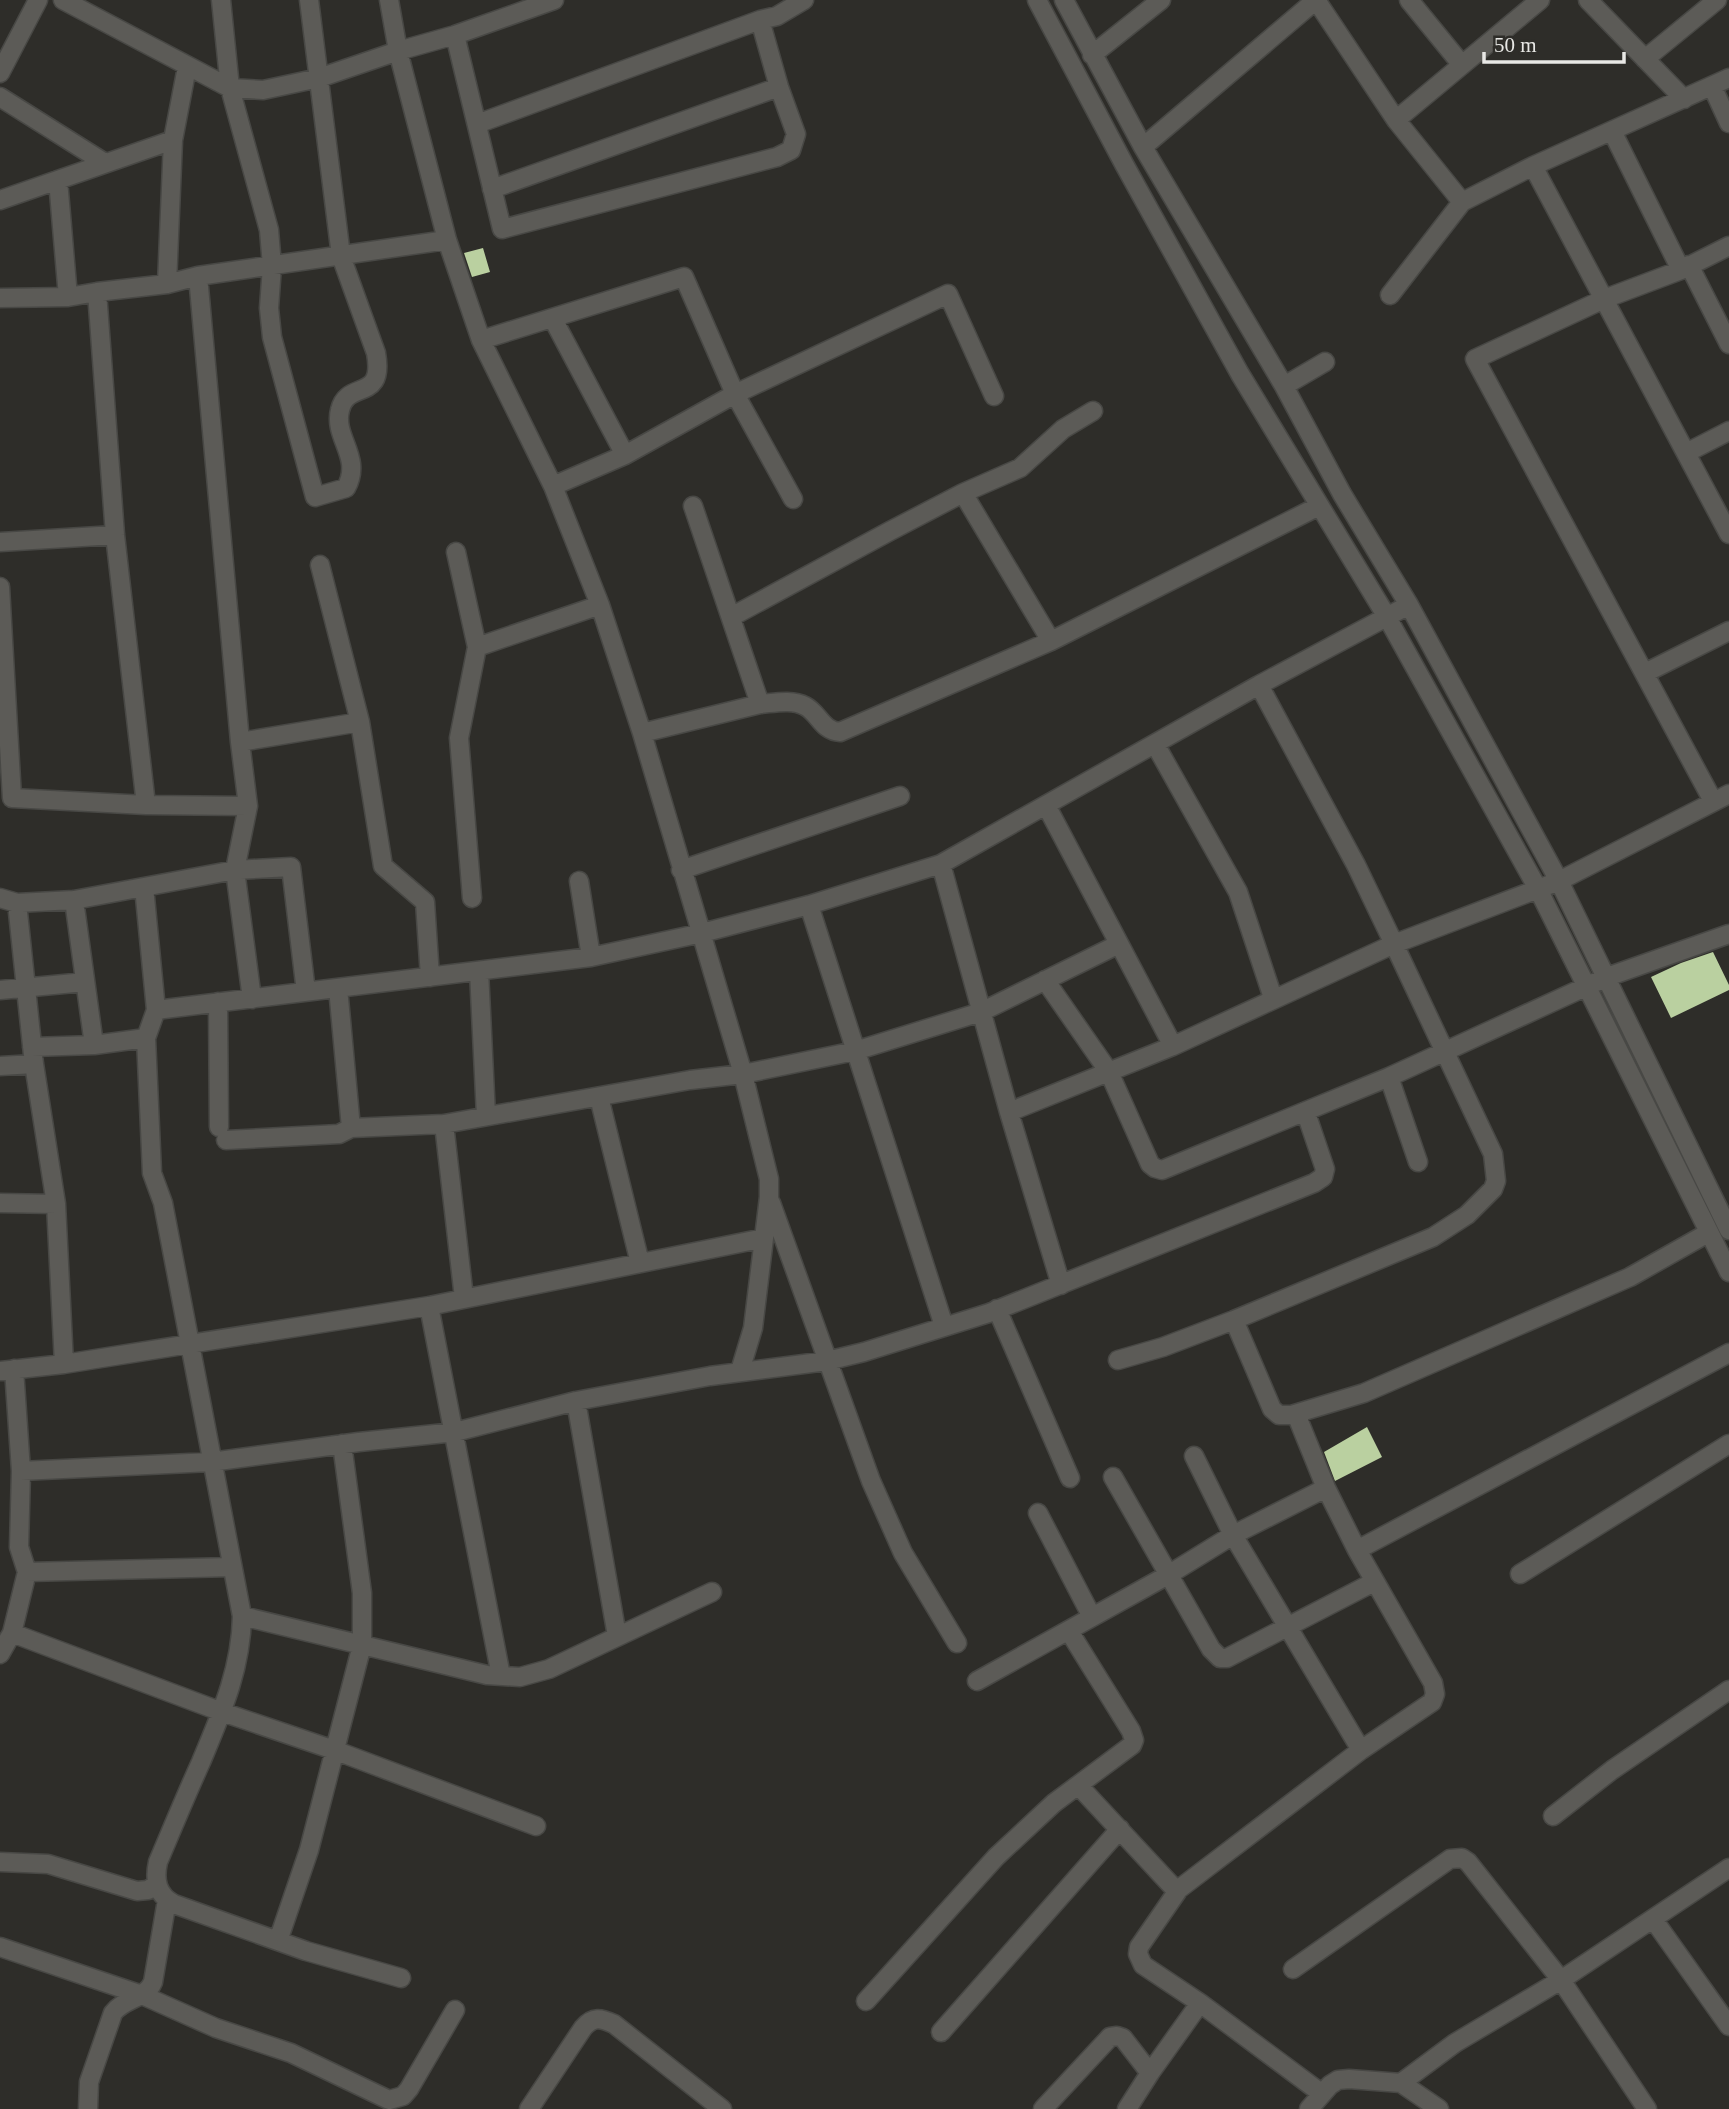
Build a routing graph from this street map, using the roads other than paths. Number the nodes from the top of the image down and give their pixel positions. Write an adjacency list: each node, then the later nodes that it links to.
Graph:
1 (38, 0): 23 (street)
2 (63, 0): 22 (street)
3 (221, 0): 28 (street)
4 (309, 0): 24 (street)
5 (389, 0): 18 (street)
6 (554, 0): 17 (street)
7 (804, 0): 16 (street)
8 (1037, 0): 70 (street)
9 (1064, 0): 19 (street)
10 (1161, 0): 19 (street)
11 (1316, 0): 31 (street); 36 (street)
12 (1540, 0): 21 (street)
13 (1588, 0): 20 (street)
14 (1717, 0): 20 (street)
15 (1420, 4): 21 (street)
16 (760, 20): 27 (street); 33 (street)
17 (455, 35): 18 (street); 33 (street)
18 (398, 51): 24 (street); 43 (street)
19 (1092, 55): 36 (street)
20 (1645, 59): 30 (street)
21 (1462, 65): 31 (street)
22 (187, 67): 28 (street); 35 (street)
23 (0, 73)
24 (319, 78): 28 (street); 45 (street)
25 (1729, 78): 26 (street)
26 (1712, 86): 30 (street); 32 (street)
27 (779, 87): 40 (street); 40 (street)
28 (230, 88): 46 (street)
29 (0, 97): 37 (street)
30 (1684, 99): 34 (street)
31 (1396, 120): 42 (street)
32 (1729, 123)
33 (477, 124): 40 (street)
34 (1612, 131): 38 (street); 47 (street)
35 (173, 139): 37 (street); 49 (street)
36 (1143, 147): 59 (street)
37 (106, 163): 39 (street)
38 (1533, 166): 42 (street); 54 (street)
39 (58, 180): 41 (street); 53 (street)
40 (492, 189)
41 (0, 200)
42 (1462, 202): 51 (street)
43 (447, 240): 45 (street); 56 (street)
44 (1729, 246): 47 (street)
45 (341, 256): 46 (street); 46 (street)
46 (272, 266): 48 (street)
47 (1685, 267): 54 (street); 57 (street)
48 (198, 276): 49 (street); 89 (street)
49 (167, 284): 50 (street)
50 (97, 292): 53 (street); 72 (street)
51 (1390, 295)
52 (0, 298): 53 (street)
53 (68, 298)
54 (1604, 299): 64 (street); 84 (street)
55 (553, 319): 56 (street); 60 (street); 65 (street)
56 (481, 340): 66 (street)
57 (1729, 344)
58 (1325, 362): 59 (street)
59 (1284, 386): 78 (street)
60 (735, 394): 61 (street); 65 (street); 68 (street)
61 (994, 396)
62 (1093, 411): 67 (street)
63 (1729, 431): 64 (street)
64 (1686, 453): 71 (street)
65 (625, 455): 66 (street)
66 (552, 486): 77 (street)
67 (962, 493): 79 (street); 82 (street)
68 (793, 499)
69 (693, 506): 79 (street)
70 (1319, 506): 80 (street); 82 (street)
71 (1729, 534)
72 (115, 535): 73 (street); 93 (street)
73 (0, 542)
74 (456, 552): 83 (street)
75 (320, 565): 87 (street)
76 (0, 587): 93 (street)
77 (600, 605): 83 (street); 88 (street)
78 (1409, 605): 80 (street); 100 (street)
79 (731, 617): 86 (street)
80 (1387, 617): 85 (street); 102 (street)
81 (1729, 631): 84 (street)
82 (1051, 641): 86 (street)
83 (477, 647): 103 (street)
84 (1645, 673): 92 (street)
85 (1259, 685): 90 (street); 110 (street)
86 (760, 704): 88 (street)
87 (360, 722): 89 (street); 114 (street)
88 (642, 733): 98 (street)
89 (240, 743): 95 (street)
90 (1155, 744): 94 (street); 122 (street)
91 (900, 796): 98 (street)
92 (1721, 797): 100 (street)
93 (146, 805): 95 (street)
94 (1046, 805): 96 (street); 109 (street)
95 (248, 806): 97 (street)
96 (941, 864): 106 (street); 126 (street)
97 (235, 870): 101 (street); 121 (street); 123 (street)
98 (681, 870): 107 (street)
99 (579, 881): 111 (street)
100 (1559, 881): 102 (street); 113 (street)
101 (144, 887): 104 (street); 125 (street)
102 (1538, 889): 110 (street); 117 (street)
103 (472, 898)
104 (74, 900): 105 (street); 116 (street)
105 (9, 901): 119 (street)
106 (808, 905): 107 (street); 130 (street)
107 (702, 933): 111 (street); 135 (street)
108 (1729, 934): 113 (street)
109 (1119, 944): 115 (street); 129 (street)
110 (1394, 944): 122 (street); 131 (street)
111 (592, 957): 112 (street)
112 (479, 971): 114 (street); 140 (street)
113 (1607, 976): 117 (street); 147 (street)
114 (430, 977): 118 (street)
115 (1045, 980): 126 (street); 134 (street)
116 (85, 982): 119 (street); 128 (street)
117 (1585, 986): 131 (street); 148 (street)
118 (338, 988): 121 (street); 142 (street)
119 (26, 989): 120 (street); 132 (street)
120 (0, 990)
121 (306, 992): 123 (street)
122 (1273, 998): 129 (street)
123 (252, 999): 124 (street)
124 (218, 1002): 125 (street); 142 (street)
125 (156, 1010): 127 (street)
126 (981, 1012): 130 (street); 138 (street)
127 (146, 1038): 128 (street); 158 (street)
128 (94, 1045): 132 (street)
129 (1173, 1046): 134 (street)
130 (855, 1051): 135 (street); 157 (street)
131 (1447, 1051): 136 (street); 156 (street)
132 (33, 1055): 133 (street); 146 (street)
133 (0, 1066)
134 (1110, 1072): 138 (street); 139 (street)
135 (743, 1074): 137 (street); 144 (street)
136 (1389, 1077): 139 (street); 143 (street)
137 (599, 1097): 140 (street); 150 (street)
138 (1009, 1112): 152 (street)
139 (1306, 1113): 152 (street)
140 (486, 1116): 141 (street)
141 (444, 1124): 142 (street); 153 (street)
142 (351, 1128)
143 (1418, 1162)
144 (769, 1197): 149 (street); 161 (street)
145 (0, 1203): 146 (street)
146 (56, 1204): 162 (street)
147 (1729, 1230)
148 (1708, 1233): 151 (street); 166 (street)
149 (764, 1238): 150 (street); 164 (street)
150 (640, 1263): 153 (street)
151 (1729, 1272)
152 (1061, 1285): 155 (street)
153 (464, 1298): 154 (street)
154 (429, 1306): 158 (street); 167 (street)
155 (997, 1309): 157 (street); 174 (street)
156 (1234, 1320): 160 (street); 166 (street)
157 (944, 1326): 161 (street)
158 (191, 1342): 162 (street); 171 (street)
159 (1729, 1353): 178 (street)
160 (1118, 1360)
161 (827, 1361): 164 (street); 191 (street)
162 (64, 1364): 163 (street)
163 (7, 1370): 172 (street)
164 (740, 1371): 165 (street)
165 (576, 1401): 167 (street); 190 (street)
166 (1296, 1413): 175 (street)
167 (455, 1432): 168 (street); 194 (street)
168 (342, 1444): 171 (street); 192 (street)
169 (1729, 1444): 181 (street)
170 (1194, 1456): 177 (street)
171 (211, 1462): 172 (street); 179 (street)
172 (21, 1471): 180 (street)
173 (1113, 1477): 182 (street)
174 (1070, 1478)
175 (1326, 1488): 177 (street); 178 (street)
176 (1038, 1513): 186 (street)
177 (1233, 1535): 182 (street); 187 (street)
178 (1357, 1550): 183 (street)
179 (232, 1567): 180 (street); 185 (street)
180 (27, 1572): 189 (street)
181 (1520, 1574)
182 (1168, 1575): 186 (street); 187 (street)
183 (1374, 1582): 187 (street); 199 (street)
184 (712, 1592): 190 (street)
185 (242, 1616): 192 (street); 197 (street)
186 (1093, 1617): 188 (street)
187 (1288, 1628): 199 (street)
188 (1069, 1631): 195 (street); 200 (street)
189 (12, 1633): 193 (street); 197 (street)
190 (617, 1636): 194 (street)
191 (957, 1643)
192 (362, 1645): 194 (street); 198 (street)
193 (0, 1654)
194 (501, 1676)
195 (977, 1681)
196 (1729, 1690): 201 (street)
197 (222, 1712): 198 (street); 206 (street)
198 (334, 1750): 202 (street); 210 (street)
199 (1361, 1750): 207 (street)
200 (1078, 1785): 203 (street); 216 (street)
201 (1553, 1816)
202 (536, 1826)
203 (1120, 1829): 207 (street); 220 (street)
204 (0, 1862): 206 (street)
205 (1729, 1868): 209 (street)
206 (157, 1884): 208 (street)
207 (1179, 1889): 217 (street)
208 (167, 1900): 210 (street); 215 (street)
209 (1654, 1919): 214 (street); 219 (street)
210 (278, 1941): 213 (street)
211 (0, 1947): 215 (street)
212 (1293, 1969): 214 (street)
213 (401, 1978)
214 (1561, 1980): 222 (street); 231 (street)
215 (142, 1994): 218 (street); 224 (street)
216 (866, 2001)
217 (1200, 2003): 221 (street); 223 (street)
218 (456, 2010)
219 (1729, 2026)
220 (941, 2032)
221 (1150, 2073): 227 (street); 228 (street)
222 (1401, 2083): 223 (street); 230 (street)
223 (1321, 2093): 229 (street)
224 (88, 2109)
225 (529, 2109): 226 (street)
226 (722, 2109)
227 (1043, 2109)
228 (1127, 2109)
229 (1309, 2109)
230 (1439, 2109)
231 (1647, 2109)

